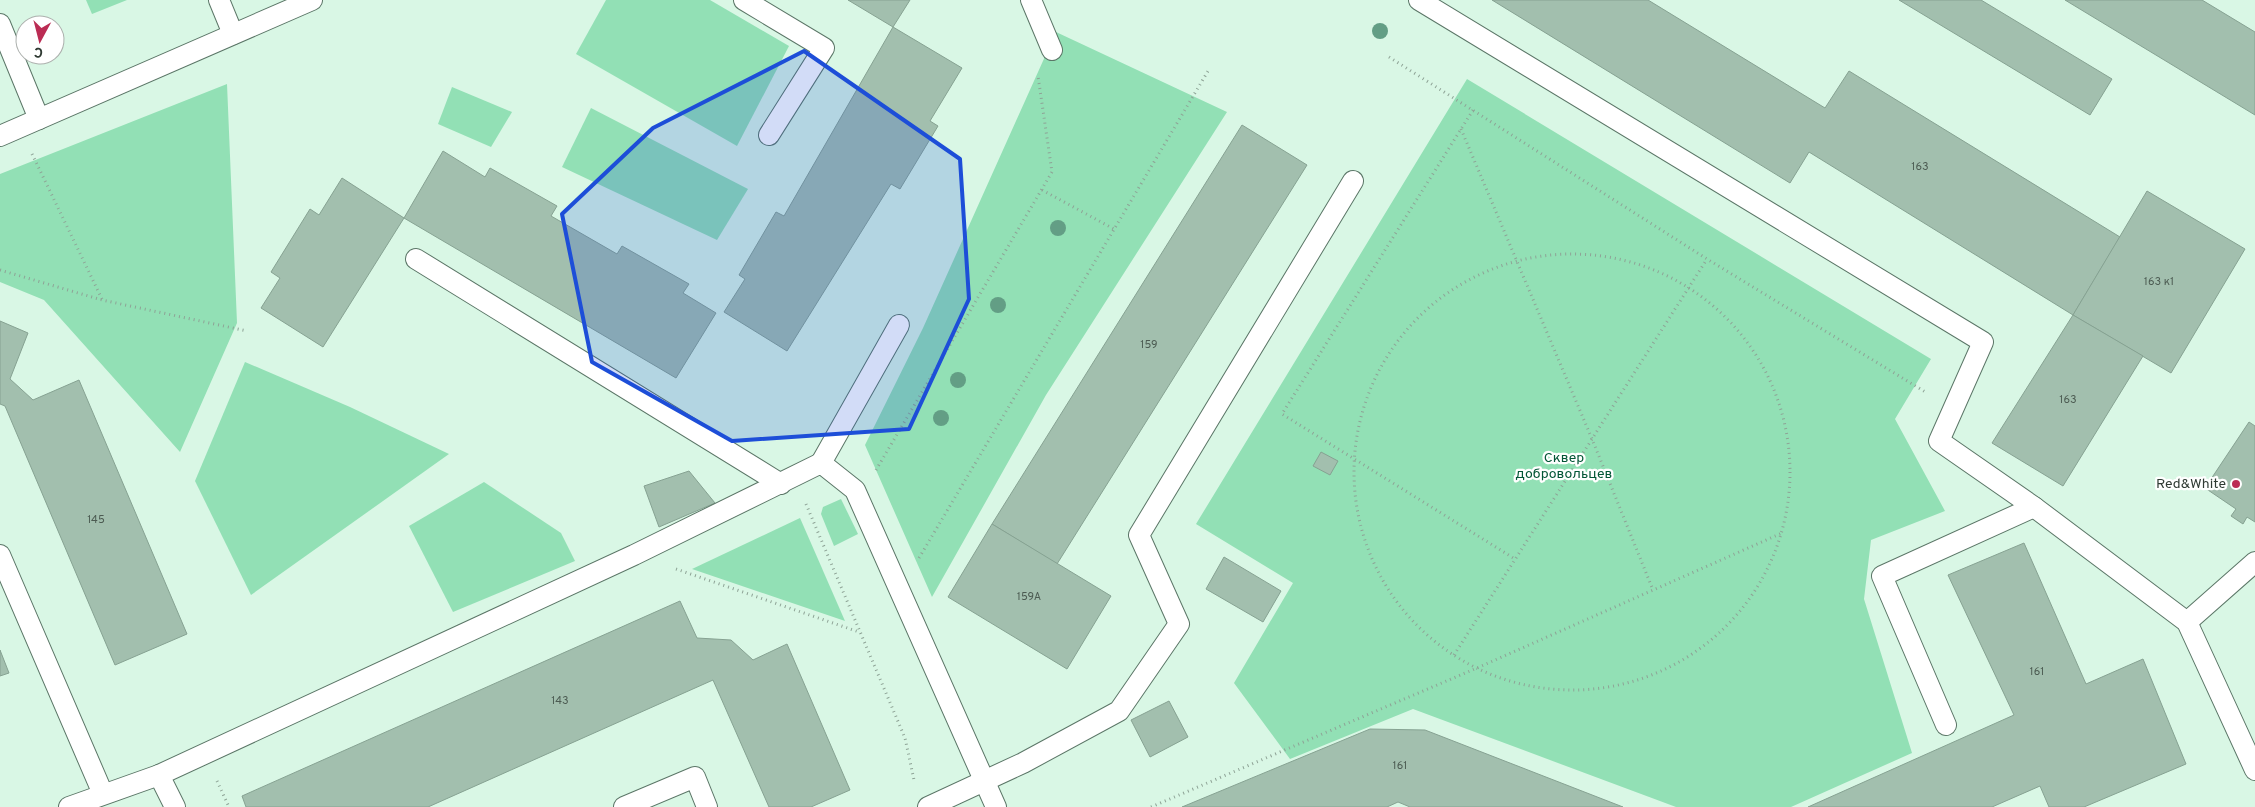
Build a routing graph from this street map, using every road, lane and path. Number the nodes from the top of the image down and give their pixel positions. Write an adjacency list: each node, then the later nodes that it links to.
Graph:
1 (219, 0): 7 (lane)
2 (312, 0): 7 (lane)
3 (744, 0): 15 (lane)
4 (1031, 0): 8 (lane)
5 (1419, 0): 29 (lane)
6 (0, 24): 13 (lane)
7 (233, 34): 13 (lane)
8 (1052, 50)
9 (1389, 57): 12 (path)
10 (1208, 71): 20 (path)
11 (1038, 75): 19 (path)
12 (1472, 110): 14 (path); 22 (path)
13 (40, 119): 16 (lane)
14 (1461, 128): 23 (path); 31 (path)
15 (769, 135)
16 (0, 136)
17 (29, 149): 26 (path)
18 (1353, 181): 51 (lane)
19 (1042, 190): 20 (path); 34 (path)
20 (1114, 229): 42 (path)
21 (416, 259): 33 (lane)
22 (1707, 259): 25 (path); 29 (path)
23 (1518, 260): 25 (path); 30 (path); 31 (path)
24 (0, 270): 26 (path)
25 (1689, 287): 30 (path); 36 (path)
26 (102, 300): 28 (path)
27 (899, 325): 32 (lane)
28 (246, 331)
29 (1953, 408): 35 (lane)
30 (1592, 439): 39 (path); 41 (path)
31 (1354, 459): 39 (path); 45 (path)
32 (821, 463): 33 (lane); 34 (lane)
33 (787, 481): 38 (lane); 44 (path)
34 (859, 498): 42 (lane)
35 (2034, 507): 43 (lane); 47 (lane)
36 (1782, 532): 41 (path); 46 (path)
37 (0, 555): 52 (lane)
38 (634, 555): 44 (path); 49 (lane)
39 (1515, 559): 45 (path)
40 (2255, 562): 43 (lane)
41 (1653, 590): 46 (path)
42 (900, 591): 51 (lane)
43 (2187, 622): 48 (lane)
44 (860, 632): 50 (path)
45 (1454, 654): 46 (path)
46 (1477, 668): 59 (path)
47 (1946, 725)
48 (2255, 770)
49 (159, 775): 52 (lane); 54 (lane)
50 (914, 781)
51 (984, 782): 57 (lane); 58 (lane)
52 (103, 794): 53 (lane)
53 (70, 807)
54 (175, 807)
55 (624, 807): 56 (lane)
56 (707, 807)
57 (928, 807)
58 (996, 807)
59 (1151, 807)

